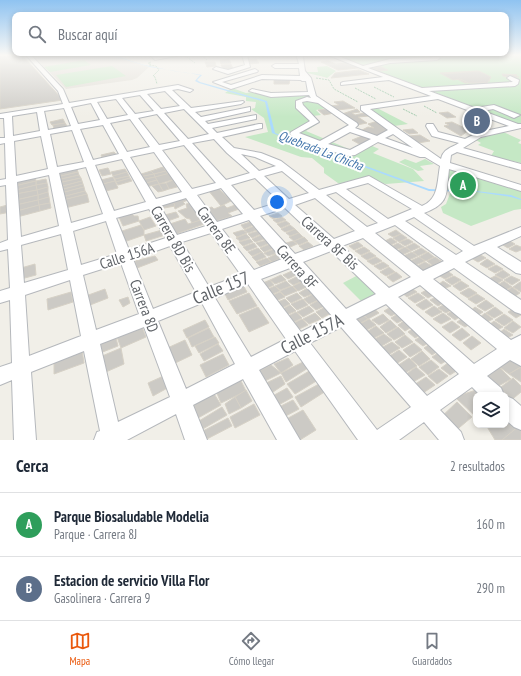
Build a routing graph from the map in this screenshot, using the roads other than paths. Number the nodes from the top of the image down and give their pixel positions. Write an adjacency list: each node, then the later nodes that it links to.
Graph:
1 (47, 76): 25 (street, Carrera 8D)
2 (240, 76): 3 (street)
3 (277, 76)
4 (304, 76): 13 (street)
5 (305, 76): 24 (street)
6 (385, 76): 7 (street)
7 (391, 78): 9 (street); 16 (street)
8 (510, 78): 10 (street)
9 (340, 82)
10 (518, 85): 16 (street)
11 (265, 86): 19 (street)
12 (298, 86): 13 (street)
13 (305, 86): 19 (street)
14 (165, 90): 15 (street); 17 (street); 26 (street, Carrera 8F Bis)
15 (190, 90)
16 (421, 90): 21 (street)
17 (142, 93): 20 (street); 30 (street, Carrera 8F)
18 (234, 96): 26 (street)
19 (307, 96): 24 (street); 27 (street)
20 (118, 97): 22 (street); 34 (street, Carrera 8E)
21 (439, 97): 31 (street); 46 (street)
22 (93, 101): 25 (street); 37 (street, Carrera 8D Bis)
23 (241, 102): 26 (street)
24 (322, 103): 27 (street); 45 (street)
25 (66, 105): 29 (street); 43 (street, Carrera 8D)
26 (186, 108): 30 (street); 36 (street, Carrera 8F Bis)
27 (300, 108): 54 (street)
28 (248, 109): 36 (street)
29 (40, 110): 32 (street); 47 (street)
30 (159, 112): 34 (street); 52 (street, Carrera 8F)
31 (477, 113): 33 (street); 38 (street); 41 (street); 49 (street)
32 (4, 115): 50 (street)
33 (516, 115)
34 (132, 117): 37 (street); 55 (street, Carrera 8E)
35 (253, 117): 44 (street)
36 (198, 120): 44 (street, Carrera 8F Bis)
37 (105, 122): 43 (street); 58 (street, Carrera 8D Bis)
38 (506, 122): 41 (street); 42 (street)
39 (259, 126): 48 (street)
40 (430, 126): 53 (street)
41 (494, 127): 42 (street); 49 (street)
42 (519, 127)
43 (75, 128): 47 (street); 60 (street, Carrera 8D)
44 (206, 128): 48 (street, Carrera 8F Bis)
45 (350, 129): 51 (street); 54 (street)
46 (394, 130): 51 (street); 59 (street)
47 (45, 133): 50 (street); 64 (street)
48 (214, 135): 52 (street); 57 (street, Carrera 8F Bis)
49 (478, 135): 53 (street)
50 (5, 140): 66 (street)
51 (377, 140): 54 (street); 59 (street)
52 (186, 142): 55 (street); 67 (street, Carrera 8F)
53 (465, 142): 56 (street)
54 (320, 144)
55 (156, 148): 58 (street); 70 (street, Carrera 8E)
56 (454, 148): 61 (street); 63 (street)
57 (230, 151): 62 (street); 65 (street, Carrera 8F Bis)
58 (124, 155): 60 (street); 72 (street, Carrera 8D Bis)
59 (433, 159): 61 (street)
60 (89, 163): 64 (street); 76 (street, Carrera 8D)
61 (445, 165): 68 (street); 74 (street, Calle 157)
62 (284, 167): 65 (street); 71 (street)
63 (521, 168): 68 (street)
64 (53, 171): 66 (street); 79 (street)
65 (256, 175): 67 (street); 73 (street, Carrera 8F Bis)
66 (6, 181): 83 (street)
67 (224, 184): 70 (street); 75 (street, Carrera 8F)
68 (518, 187)
69 (338, 188): 71 (street, Calle 156A); 74 (street, Calle 156A); 77 (street)
70 (189, 194): 72 (street); 78 (street, Carrera 8E)
71 (316, 194): 73 (street, Calle 156A); 80 (street)
72 (153, 204): 76 (street); 82 (street, Carrera 8D Bis)
73 (286, 204): 75 (street, Calle 156A); 84 (street, Carrera 8F Bis)
74 (417, 210): 77 (street, Calle 157); 86 (street)
75 (252, 215): 78 (street, Calle 156A); 88 (street, Carrera 8F)
76 (109, 216): 79 (street); 87 (street, Carrera 8D)
77 (391, 221): 80 (street, Calle 157); 89 (street)
78 (214, 228): 82 (street, Calle 156A); 92 (street, Carrera 8E)
79 (66, 229): 83 (street); 91 (street)
80 (363, 232): 84 (street, Calle 157); 93 (street)
81 (519, 234): 86 (street, Calle 157A)
82 (174, 240): 87 (street, Calle 156A); 95 (street, Carrera 8D Bis)
83 (15, 243): 85 (street); 94 (street)
84 (332, 244): 88 (street, Calle 157); 96 (street, Carrera 8F Bis)
85 (0, 247)
86 (479, 249): 89 (street, Calle 157A); 90 (street)
87 (125, 256): 91 (street, Calle 156A); 99 (street, Carrera 8D)
88 (292, 260): 92 (street, Calle 157); 100 (street, Carrera 8F)
89 (455, 261): 93 (street, Calle 157A); 98 (street)
90 (521, 269)
91 (75, 273): 94 (street, Calle 156A); 101 (street)
92 (250, 276): 95 (street, Calle 157); 102 (street, Carrera 8E)
93 (421, 278): 96 (street, Calle 157A); 103 (street)
94 (17, 291): 97 (street, Calle 156A); 104 (street)
95 (205, 294): 99 (street, Calle 157); 105 (street, Carrera 8D Bis)
96 (387, 296): 100 (street, Calle 157A); 107 (street, Carrera 8F Bis)
97 (0, 297)
98 (521, 308)
99 (148, 317): 101 (street, Calle 157); 109 (street, Carrera 8D)
100 (344, 318): 102 (street, Calle 157A); 110 (street, Carrera 8F)
101 (90, 340): 104 (street, Calle 157); 113 (street)
102 (298, 341): 105 (street, Calle 157A); 117 (street, Carrera 8E)
103 (518, 350): 107 (street)
104 (21, 367): 106 (street, Calle 157); 114 (street)
105 (247, 367): 109 (street, Calle 157A); 116 (street, Carrera 8D Bis)
106 (0, 376)
107 (474, 376): 108 (street, Carrera 8F Bis); 110 (street)
108 (491, 392)
109 (181, 401): 113 (street, Calle 157A); 115 (street, Carrera 8D)
110 (425, 409): 118 (street); 119 (street, Carrera 8F)
111 (509, 409): 112 (street)
112 (521, 420)
113 (109, 439)
114 (25, 440)
115 (196, 440)
116 (288, 440)
117 (371, 440)
118 (382, 440)
119 (453, 440)

